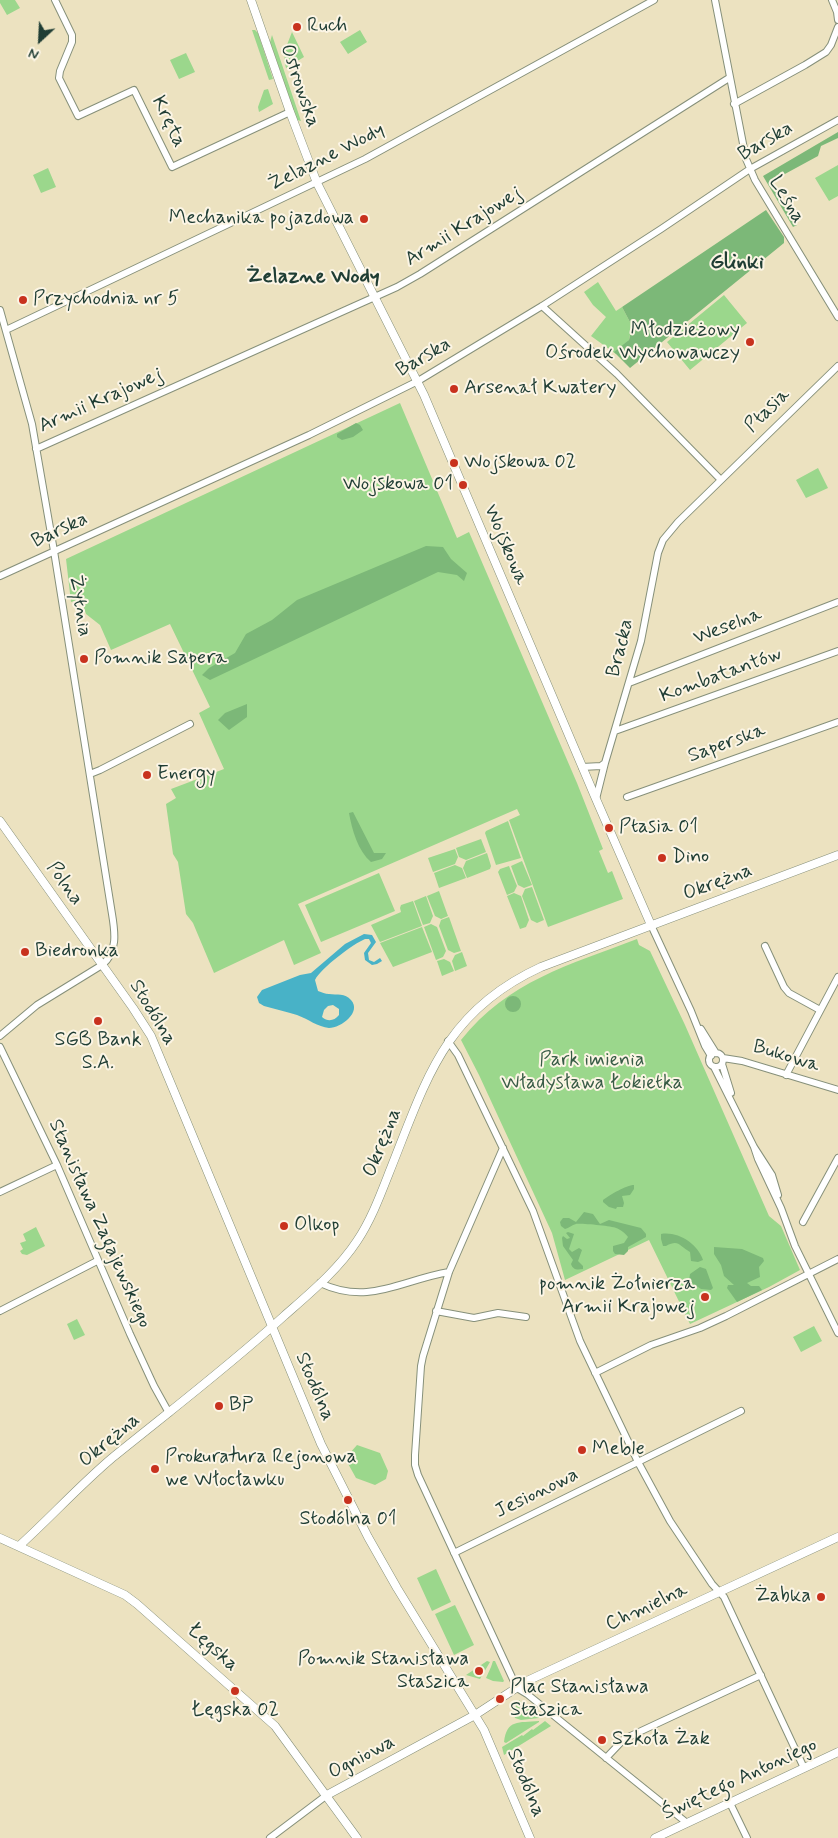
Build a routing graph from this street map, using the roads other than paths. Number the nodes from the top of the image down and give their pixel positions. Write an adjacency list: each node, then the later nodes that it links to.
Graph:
1 (55, 0): 10 (street, Kręta)
2 (251, 0): 10 (street, Ostrowska)
3 (654, 0): 13 (street, Żelazne Wody)
4 (715, 0): 8 (street, Leśna)
5 (832, 0): 6 (street)
6 (838, 20)
7 (838, 27): 9 (street)
8 (730, 78): 9 (street, Leśna); 14 (street, Armii Krajowej)
9 (734, 104): 12 (street, Leśna)
10 (290, 112): 13 (street, Ostrowska)
11 (838, 120): 12 (street, Barska)
12 (750, 169): 15 (street, Barska); 17 (street, Leśna)
13 (317, 182): 14 (street, Wojskowa); 18 (street, Żelazne Wody)
14 (374, 297): 20 (street, Wojskowa); 21 (street, Armii Krajowej)
15 (542, 306): 20 (street, Barska); 22 (street)
16 (0, 310): 18 (street, Żytnia)
17 (838, 317)
18 (6, 330): 21 (street, Żytnia)
19 (838, 366): 22 (street, Ptasia)
20 (418, 381): 24 (street, Barska); 33 (street, Wojskowa)
21 (36, 449): 24 (street, Żytnia)
22 (720, 480): 23 (street, Ptasia)
23 (663, 540): 28 (street, Bracka)
24 (54, 551): 25 (street, Barska); 34 (street, Żytnia)
25 (0, 576)
26 (838, 602): 28 (street, Weselna)
27 (838, 651): 31 (street, Kombatantów)
28 (629, 683): 31 (street, Bracka)
29 (838, 722): 35 (street, Saperska)
30 (190, 724): 34 (street)
31 (615, 731): 32 (street, Bracka)
32 (605, 762): 33 (street); 36 (street, Bracka)
33 (582, 767): 36 (street, Wojskowa)
34 (90, 774): 41 (street, Żytnia)
35 (627, 797)
36 (596, 799): 39 (street, Wojskowa)
37 (0, 821): 41 (street, Polna)
38 (838, 856): 39 (street, Okrężna)
39 (651, 925): 45 (street, Okrężna); 47 (street)
40 (765, 946): 43 (street)
41 (102, 965): 44 (street); 66 (street, Stodólna)
42 (838, 977): 43 (street)
43 (820, 1010): 50 (street)
44 (0, 1036)
45 (448, 1041): 53 (street); 62 (street, Okrężna)
46 (0, 1047): 55 (street, Stanisława Zagajewskiego)
47 (714, 1054): 48 (street); 49 (street)
48 (723, 1061): 49 (street); 50 (street, Bukowa); 52 (street)
49 (714, 1067): 52 (street)
50 (786, 1075): 51 (street, Bukowa)
51 (838, 1090)
52 (732, 1100): 61 (street)
53 (503, 1148): 60 (street); 68 (street)
54 (838, 1158): 57 (street)
55 (57, 1165): 56 (street); 59 (street, Stanisława Zagajewskiego)
56 (0, 1192)
57 (803, 1222)
58 (838, 1259): 61 (street)
59 (97, 1261): 63 (street); 70 (street, Stanisława Zagajewskiego)
60 (449, 1272): 62 (street); 64 (street)
61 (810, 1274): 67 (street); 68 (street)
62 (320, 1283): 66 (street, Okrężna)
63 (0, 1311)
64 (436, 1311): 65 (street); 75 (street)
65 (526, 1317)
66 (271, 1328): 70 (street, Okrężna); 79 (street, Stodólna)
67 (838, 1333)
68 (595, 1373): 71 (street)
69 (741, 1411): 71 (street, Jesionowa)
70 (169, 1413): 74 (street, Okrężna)
71 (638, 1462): 75 (street, Jesionowa); 76 (street)
72 (838, 1537): 76 (street, Chmielna)
73 (0, 1538): 74 (street, Łęgska)
74 (19, 1546): 83 (street, Łęgska)
75 (454, 1553): 78 (street)
76 (720, 1592): 77 (street); 78 (street, Chmielna)
77 (761, 1675): 81 (street); 82 (street)
78 (517, 1688): 79 (street, Chmielna); 81 (street)
79 (475, 1715): 83 (street, Ogniowa); 88 (street, Stodólna)
80 (838, 1752): 82 (street, Świętego Antoniego)
81 (606, 1758): 85 (street)
82 (804, 1768): 84 (street, Świętego Antoniego)
83 (327, 1795): 86 (street, Ogniowa); 87 (street, Łęgska)
84 (730, 1803): 85 (street, Świętego Antoniego); 90 (street)
85 (687, 1823): 89 (street, Świętego Antoniego)
86 (270, 1838)
87 (357, 1838)
88 (530, 1838)
89 (655, 1838)
90 (747, 1838)

